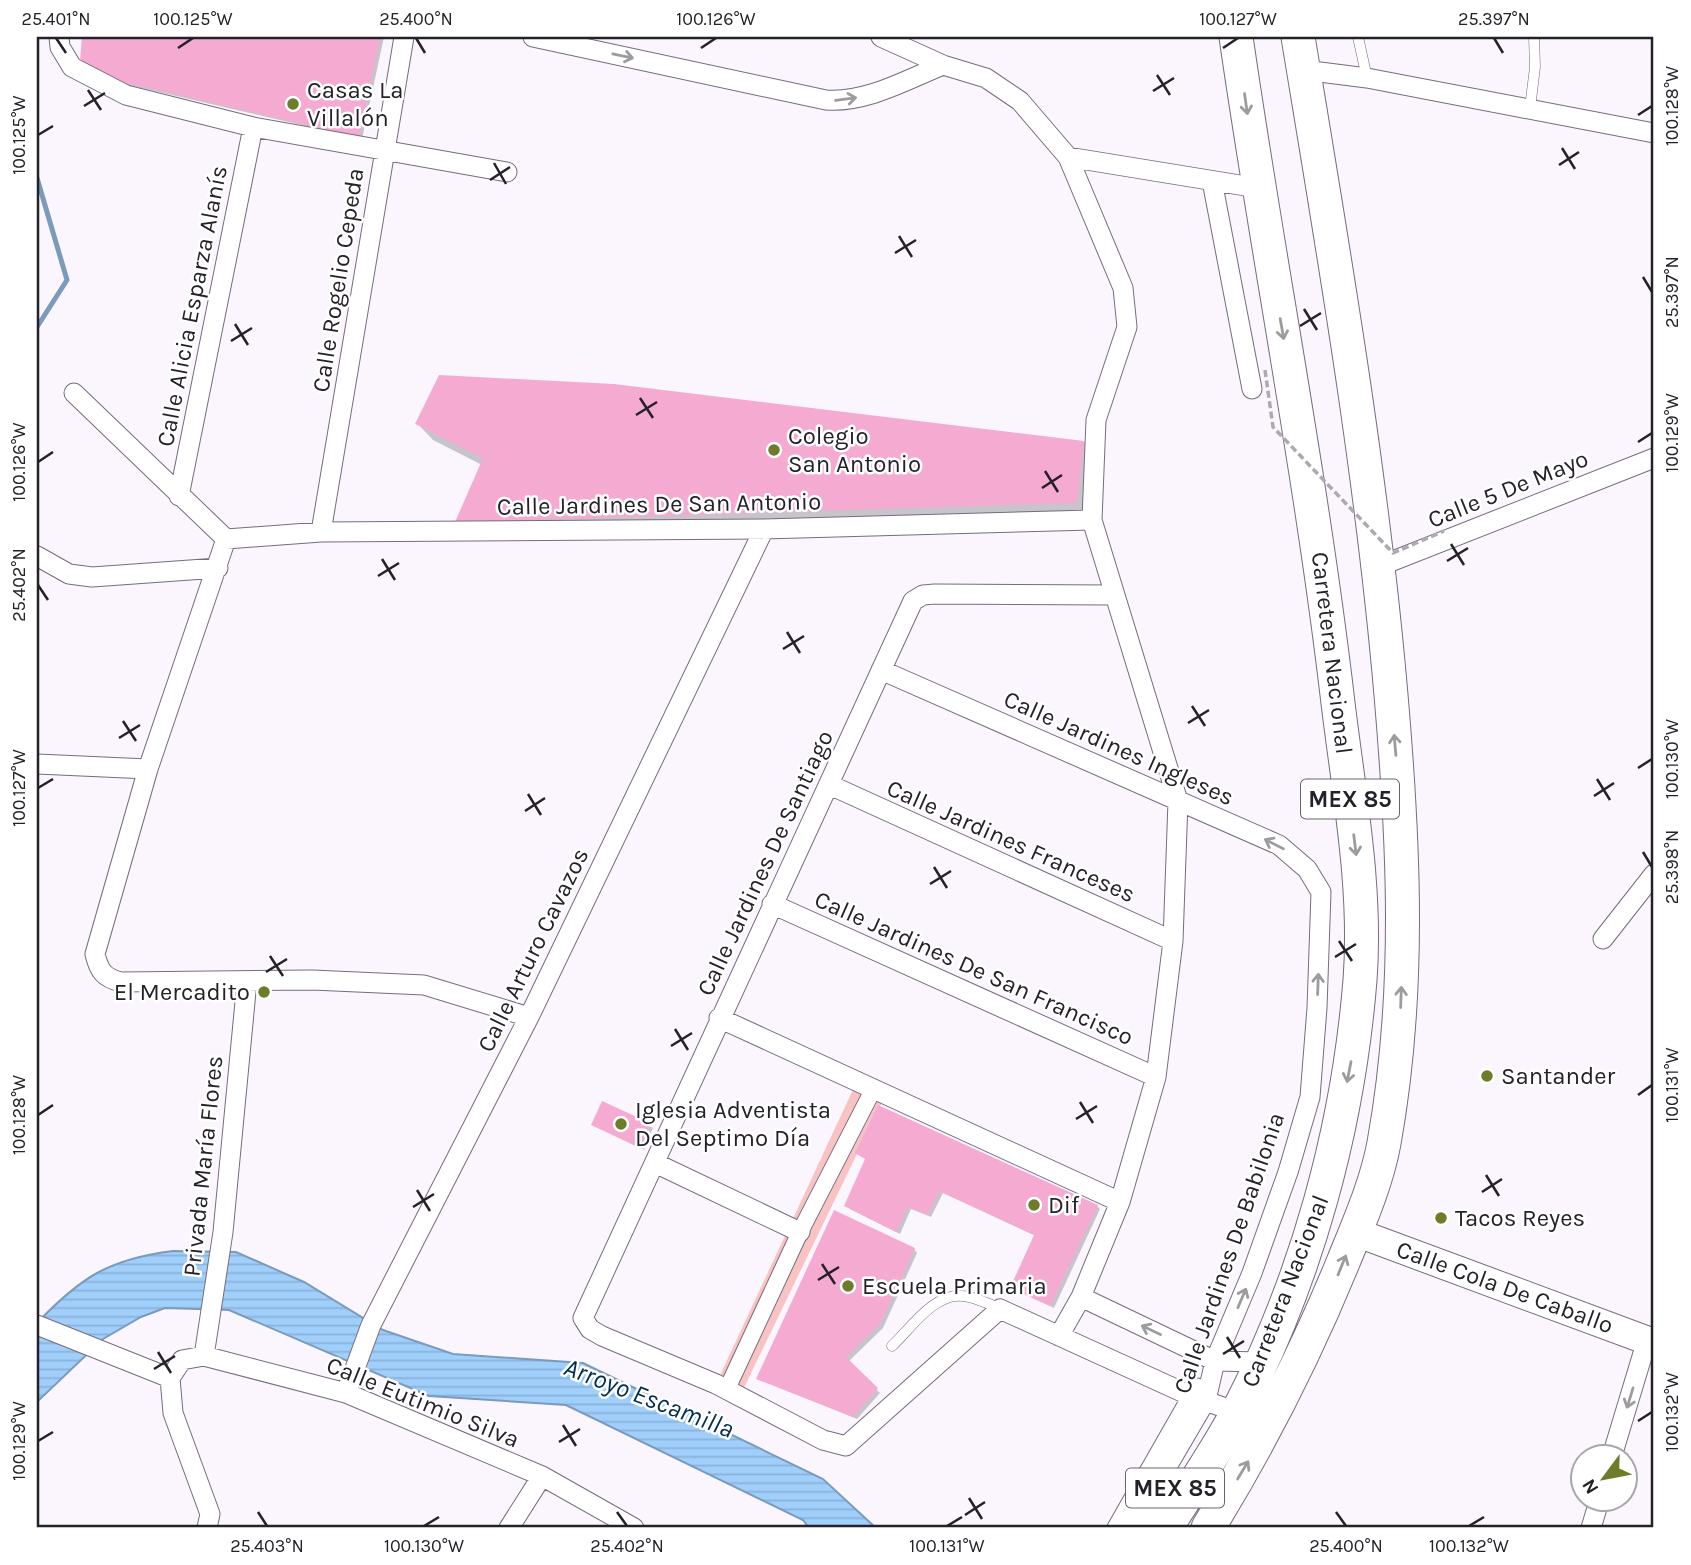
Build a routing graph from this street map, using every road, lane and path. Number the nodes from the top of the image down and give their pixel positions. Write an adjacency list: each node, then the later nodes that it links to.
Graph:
1 (59, 37): 12 (street)
2 (404, 37): 14 (street, Calle Rogelio Cepeda)
3 (533, 37): 9 (street, one-way to 9)
4 (881, 37): 9 (street)
5 (1236, 37): 18 (highway, Carretera Nacional / MEX 85, one-way to 18)
6 (1358, 37): 10 (lane)
7 (1534, 37): 11 (lane)
8 (1303, 45): 10 (street); 30 (highway, Carretera Nacional / MEX 85)
9 (943, 65): 15 (street)
10 (1367, 78): 11 (street)
11 (1530, 108): 13 (street)
12 (253, 127): 14 (street); 23 (street, Calle Alicia Esparza Alanís)
13 (1654, 132)
14 (384, 149): 16 (street); 27 (street, Calle Rogelio Cepeda)
15 (1068, 157): 17 (street); 24 (street)
16 (507, 172)
17 (1212, 181): 18 (street); 20 (street)
18 (1258, 188): 60 (highway, Carretera Nacional / MEX 85, one-way to 60)
19 (1265, 370): 26 (path, bridge)
20 (1252, 389)
21 (74, 393): 23 (street)
22 (1654, 458): 30 (street, Calle 5 De Mayo)
23 (179, 496): 28 (street)
24 (1092, 520): 25 (street, Calle Jardines De San Antonio); 32 (street)
25 (764, 529): 27 (street, Calle Jardines De San Antonio); 44 (street, Calle Arturo Cavazos)
26 (1444, 531)
27 (321, 532): 28 (street, Calle Jardines De San Antonio)
28 (226, 539): 31 (street)
29 (37, 556): 31 (street)
30 (1380, 566): 51 (highway, Carretera Nacional / MEX 85, one-way to 30)
31 (218, 568): 35 (street)
32 (1113, 595): 33 (street, Calle Jardines De Santiago); 37 (street)
33 (881, 670): 36 (street, Calle Jardines De Santiago); 37 (street, Calle Jardines Ingleses)
34 (37, 764): 35 (street)
35 (148, 769): 43 (street)
36 (830, 785): 40 (street, Calle Jardines De Santiago); 42 (street, Calle Jardines Franceses)
37 (1178, 801): 39 (street, Calle Jardines Ingleses, one-way to 37); 42 (street)
38 (1654, 874): 41 (street)
39 (1321, 892): 59 (street, Calle Jardines De Babilonia, one-way to 39)
40 (772, 904): 45 (street, Calle Jardines De Santiago); 46 (street, Calle Jardines De San Francisco)
41 (1603, 939)
42 (1173, 941): 46 (street)
43 (247, 981): 44 (street); 58 (street, Privada María Flores)
44 (529, 1017): 63 (street, Calle Arturo Cavazos)
45 (719, 1018): 47 (street); 48 (street, Calle Jardines De Santiago)
46 (1156, 1077): 49 (street)
47 (874, 1088): 49 (street); 50 (street)
48 (654, 1163): 50 (street); 62 (street, Calle Jardines De Santiago)
49 (1121, 1202): 52 (street)
50 (800, 1232): 62 (street)
51 (1355, 1232): 56 (main road, Calle Cola De Caballo); 69 (highway, Carretera Nacional / MEX 85, one-way to 51)
52 (1081, 1297): 55 (street); 59 (street, one-way to 52)
53 (1000, 1309): 55 (street); 57 (lane); 62 (street)
54 (40, 1326): 61 (street)
55 (1059, 1336): 64 (street)
56 (1651, 1342): 66 (street, one-way to 66)
57 (892, 1346)
58 (204, 1356): 61 (street, Calle Eutimio Silva); 63 (street, Calle Eutimio Silva)
59 (1215, 1361): 60 (street); 64 (street, Calle Jardines De Babilonia)
60 (1262, 1362): 65 (highway, Carretera Nacional / MEX 85)
61 (170, 1378): 70 (street)
62 (727, 1389)
63 (346, 1393): 68 (street, Calle Eutimio Silva)
64 (1198, 1398): 65 (street); 73 (street, MEX 85); 74 (street, Calle Jardines De Babilonia)
65 (1237, 1412): 67 (highway, Carretera Nacional / MEX 85)
66 (1617, 1442)
67 (1216, 1448): 74 (highway, MEX 85); 75 (highway, Carretera Nacional / MEX 85)
68 (542, 1476): 71 (street); 72 (street, Calle Eutimio Silva)
69 (1217, 1519)
70 (207, 1528)
71 (509, 1528)
72 (634, 1528)
73 (1117, 1528)
74 (1133, 1528)
75 (1166, 1528)

